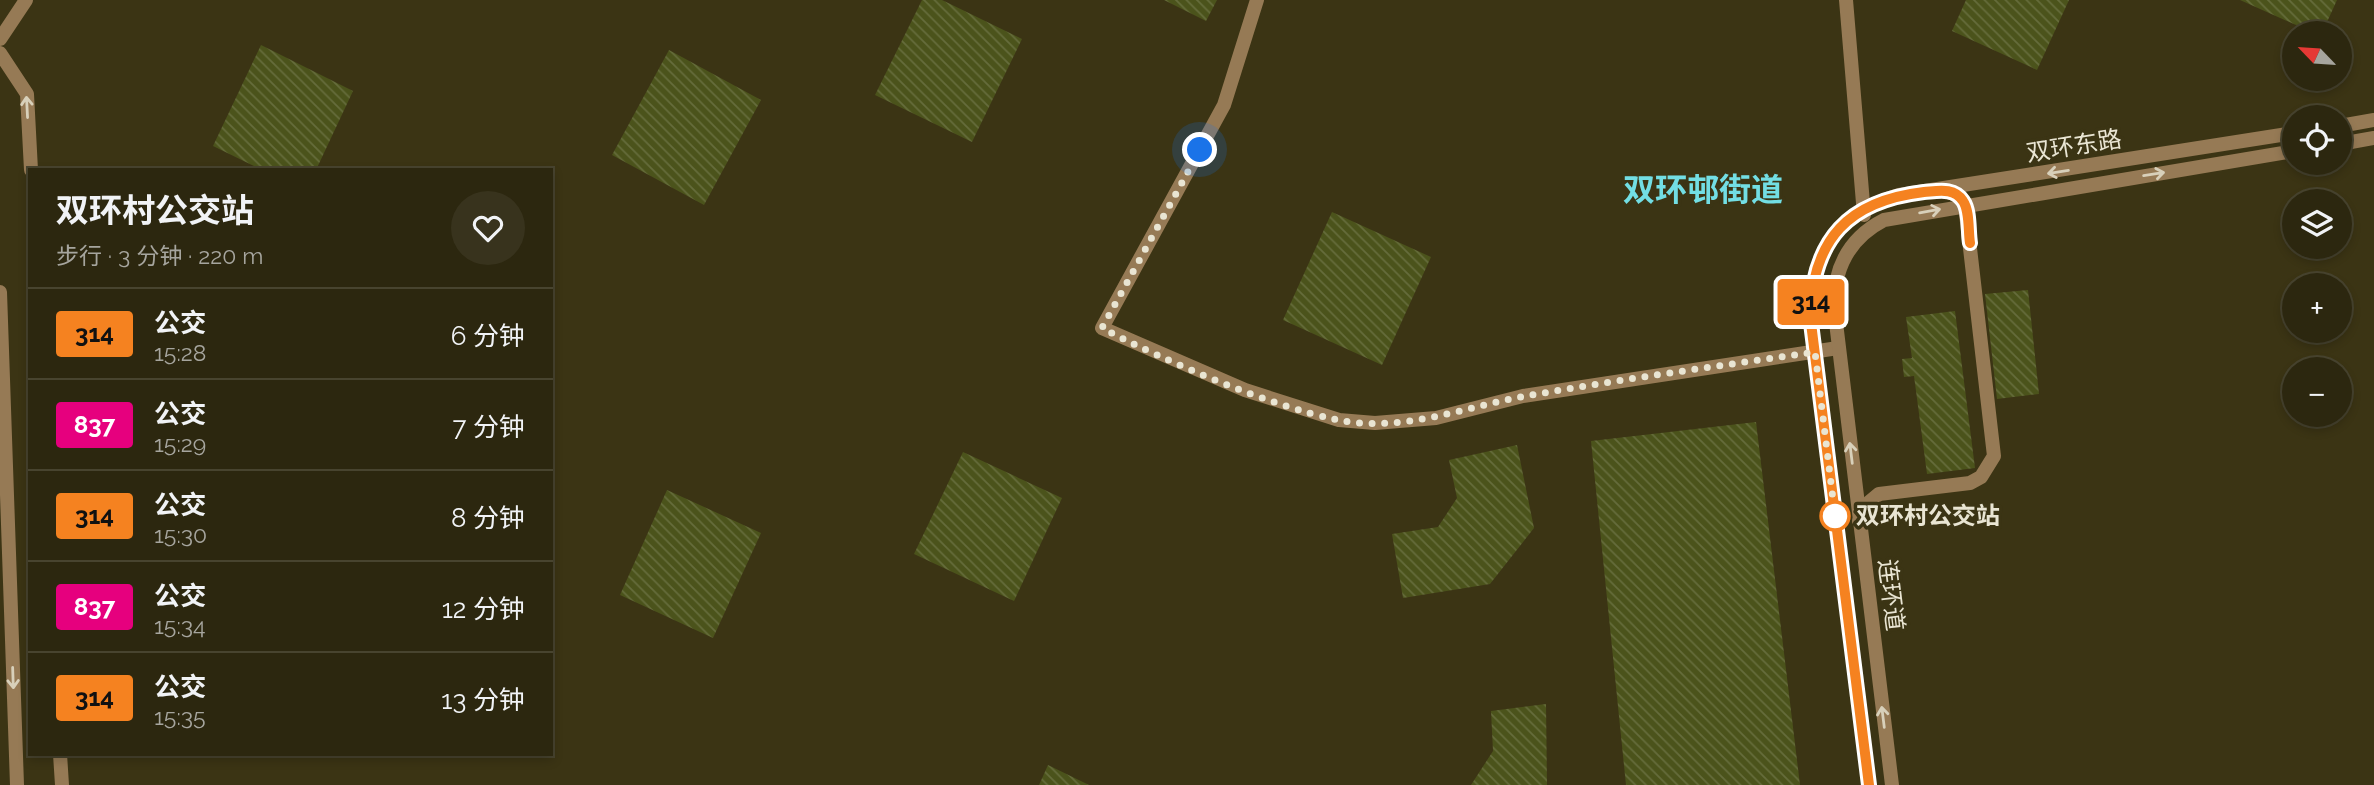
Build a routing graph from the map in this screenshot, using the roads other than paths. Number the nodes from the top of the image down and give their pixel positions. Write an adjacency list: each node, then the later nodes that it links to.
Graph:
1 (26, 0): 4 (street)
2 (1257, 0): 19 (street)
3 (1846, 0): 15 (street)
4 (0, 39)
5 (0, 53): 12 (street, one-way to 5)
6 (2374, 120): 7 (street)
7 (2352, 124)
8 (2282, 135): 13 (street, 双环东路, one-way to 13)
9 (2374, 138): 10 (street)
10 (2352, 142)
11 (2282, 153): 14 (street, 双环东路, one-way to 11)
12 (30, 168)
13 (1943, 190): 14 (street); 15 (street, 双环东路)
14 (1965, 205): 16 (street, 双环东路, one-way to 14); 20 (street)
15 (1863, 209): 16 (street); 19 (street, 双环东路)
16 (1865, 230): 18 (street, 连环道)
17 (0, 292): 22 (street, one-way to 22)
18 (1838, 348): 19 (street); 20 (street, 连环道, one-way to 18)
19 (1815, 352): 24 (street, 双环东路)
20 (1859, 521): 25 (street, 连环道, one-way to 20)
21 (61, 756): 23 (street)
22 (17, 785)
23 (62, 785)
24 (1869, 785)
25 (1892, 785)

